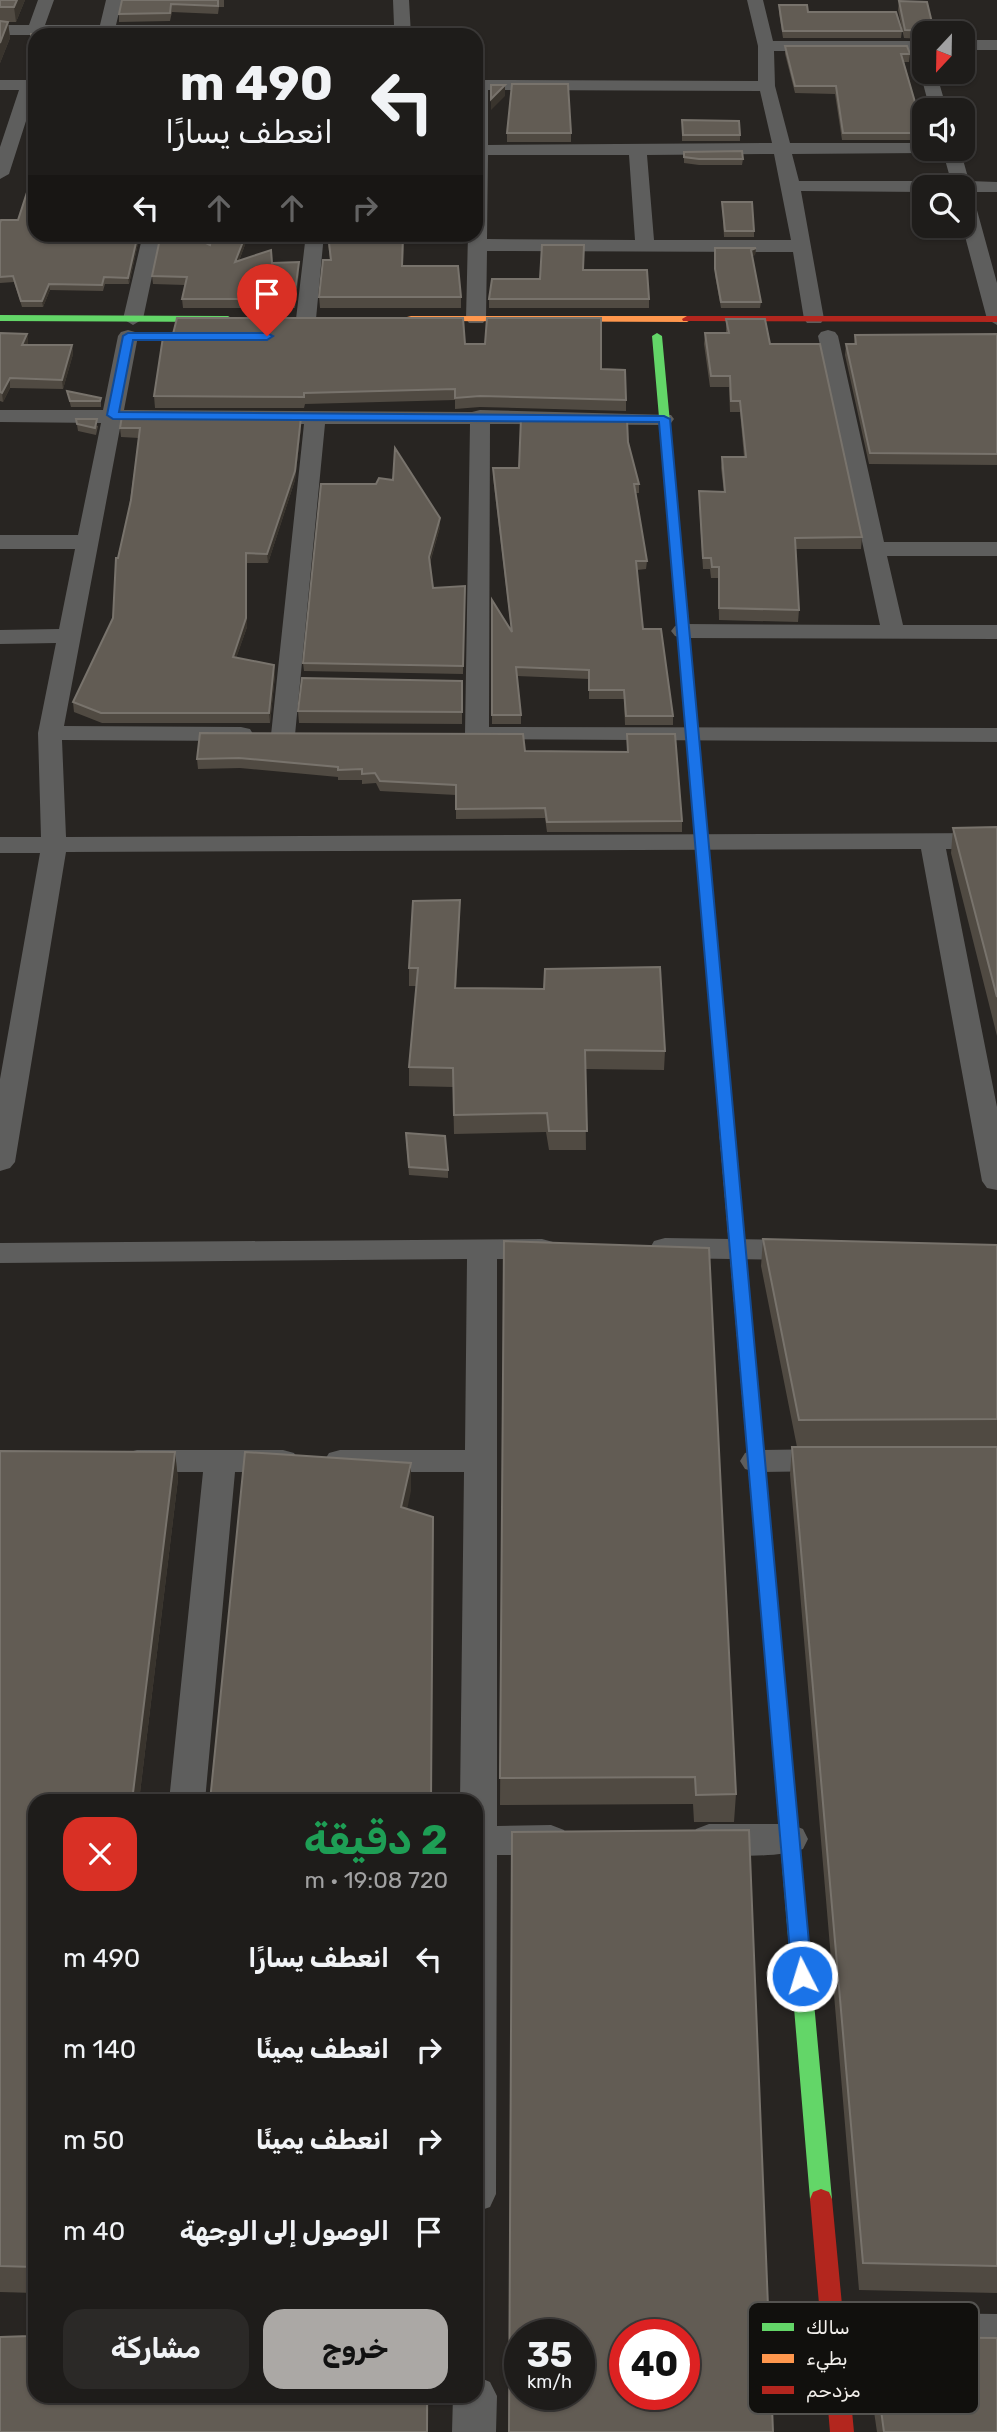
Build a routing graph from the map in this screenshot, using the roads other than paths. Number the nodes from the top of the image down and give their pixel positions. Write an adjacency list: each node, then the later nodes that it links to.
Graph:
1 (46, 0): 5 (street)
2 (114, 0): 6 (street)
3 (401, 0): 7 (street)
4 (755, 0): 11 (street)
5 (36, 28)
6 (107, 28)
7 (403, 28)
8 (0, 30): 9 (street)
9 (28, 30)
10 (997, 45): 12 (street)
11 (765, 46): 13 (street); 17 (street)
12 (975, 46)
13 (912, 50)
14 (0, 85): 15 (street)
15 (28, 85)
16 (483, 85): 17 (street)
17 (767, 86): 21 (street)
18 (28, 96): 23 (street)
19 (912, 148): 21 (street)
20 (638, 149): 21 (street); 22 (street); 33 (street)
21 (782, 149): 24 (street)
22 (483, 150)
23 (0, 174)
24 (791, 186): 25 (street); 34 (street)
25 (912, 187)
26 (975, 187): 27 (street)
27 (997, 187)
28 (975, 236): 42 (street)
29 (150, 242): 43 (street)
30 (314, 242): 39 (street)
31 (477, 242): 32 (street)
32 (477, 245): 33 (street); 41 (street)
33 (645, 246): 34 (street)
34 (802, 246): 44 (street)
35 (0, 318): 36 (street)
36 (28, 318): 37 (street); 45 (street)
37 (92, 319): 43 (street); 46 (street)
38 (239, 319): 43 (street)
39 (306, 319)
40 (398, 319): 41 (street)
41 (476, 319): 44 (street)
42 (997, 319): 44 (street)
43 (128, 332): 48 (street)
44 (825, 332): 55 (street)
45 (37, 333)
46 (86, 336)
47 (657, 337): 52 (street)
48 (113, 415): 49 (street); 50 (street); 54 (street)
49 (0, 416)
50 (315, 416): 51 (street); 62 (street)
51 (480, 416): 52 (street); 65 (street)
52 (664, 419): 57 (street)
53 (0, 542): 54 (street)
54 (88, 542): 60 (street)
55 (875, 549): 56 (street); 58 (street)
56 (997, 549)
57 (683, 631): 58 (street); 71 (street)
58 (892, 632): 59 (street)
59 (997, 632)
60 (69, 636): 61 (street); 66 (street)
61 (0, 637)
62 (290, 681): 63 (street); 69 (street)
63 (317, 682)
64 (451, 684): 65 (street)
65 (478, 684): 68 (street)
66 (50, 733): 69 (street); 77 (street)
67 (449, 734): 68 (street)
68 (477, 734): 71 (street)
69 (283, 735): 70 (street)
70 (311, 735)
71 (692, 735): 72 (street); 75 (street)
72 (997, 735)
73 (997, 841): 74 (street)
74 (932, 842): 75 (street); 79 (street)
75 (702, 843): 77 (street); 80 (street)
76 (0, 845): 77 (street)
77 (54, 845): 78 (street)
78 (0, 1162)
79 (997, 1181)
80 (738, 1248): 82 (street); 84 (street); 90 (street)
81 (576, 1249): 83 (street)
82 (643, 1249)
83 (482, 1250): 85 (street); 89 (street)
84 (833, 1252)
85 (0, 1253)
86 (858, 1460): 90 (street)
87 (110, 1461): 88 (street)
88 (220, 1461): 89 (street); 91 (street)
89 (481, 1461): 92 (street)
90 (756, 1461): 94 (street)
91 (188, 1794)
92 (479, 1794)
93 (679, 1839): 94 (street)
94 (790, 1839): 97 (street)
95 (586, 1840): 96 (street)
96 (483, 1841)
97 (831, 2302)
98 (979, 2333): 99 (street)
99 (997, 2333)
100 (475, 2403): 102 (street)
101 (841, 2414): 103 (street)
102 (474, 2432)
103 (842, 2432)

